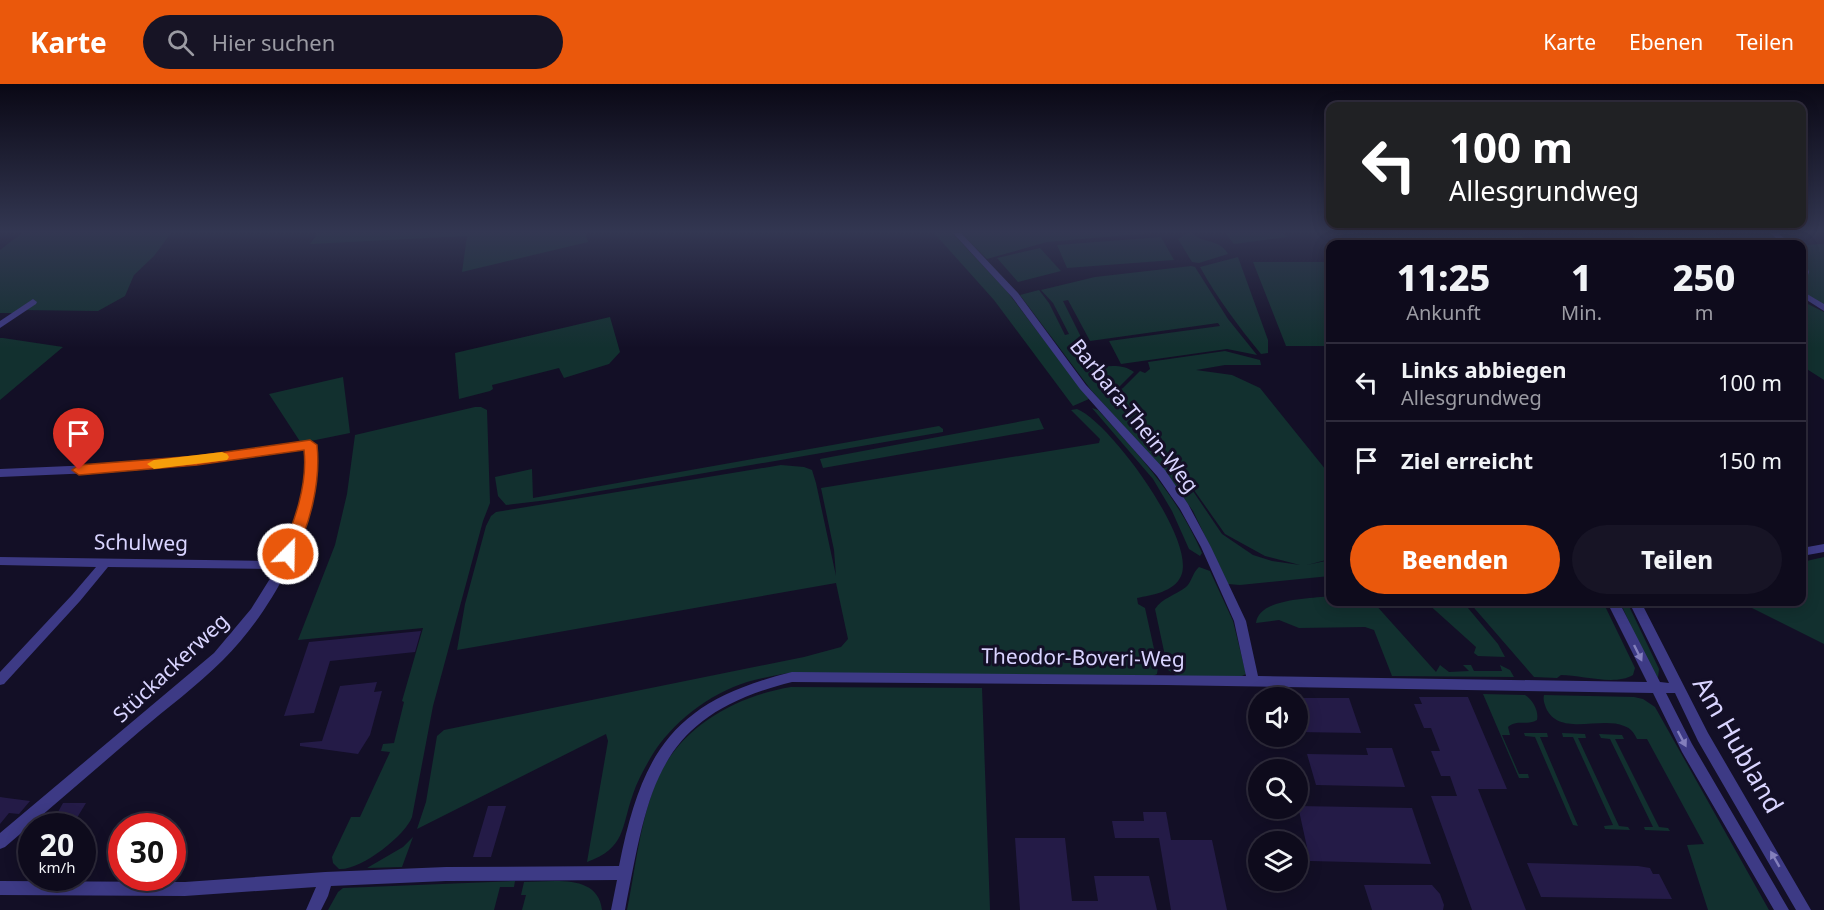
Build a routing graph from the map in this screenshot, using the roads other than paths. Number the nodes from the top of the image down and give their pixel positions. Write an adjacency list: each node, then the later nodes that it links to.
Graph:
1 (993, 272): 15 (street, Barbara-Thein-Weg)
2 (1806, 297): 4 (street)
3 (33, 302): 5 (street)
4 (1824, 309)
5 (0, 325)
6 (0, 473): 11 (street, Stückackerweg)
7 (1824, 548): 8 (street)
8 (1806, 551)
9 (0, 561): 10 (street, Schulweg)
10 (106, 562): 11 (street, Schulweg); 14 (street)
11 (282, 565): 18 (street, Stückackerweg)
12 (1615, 606): 16 (street, Am Hubland, one-way to 16)
13 (1637, 606): 17 (street, Am Hubland)
14 (0, 680)
15 (1252, 681): 16 (street, Theodor-Boveri-Weg); 19 (street, Theodor-Boveri-Weg)
16 (1655, 687): 17 (street, Theodor-Boveri-Weg); 24 (street, Am Hubland, one-way to 24)
17 (1677, 688): 25 (street, Am Hubland, one-way to 17)
18 (0, 843)
19 (625, 873): 20 (street); 23 (street, Theodor-Boveri-Weg)
20 (324, 879): 21 (street); 22 (street)
21 (0, 888)
22 (313, 910)
23 (618, 910)
24 (1782, 910)
25 (1804, 910)

